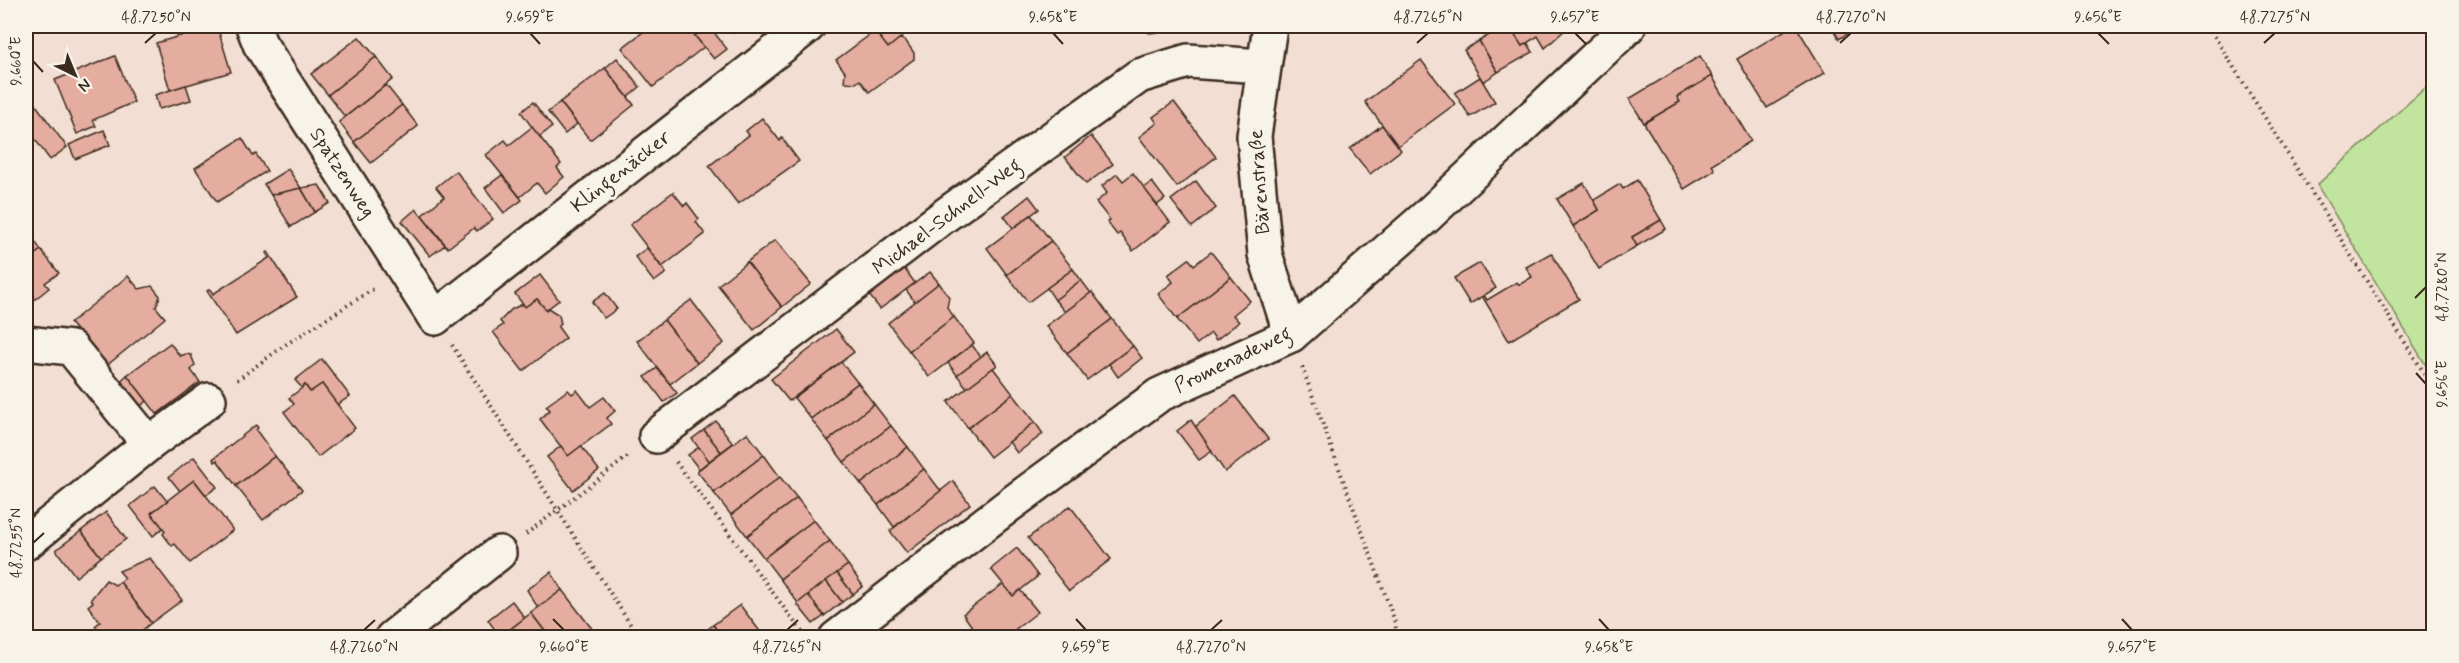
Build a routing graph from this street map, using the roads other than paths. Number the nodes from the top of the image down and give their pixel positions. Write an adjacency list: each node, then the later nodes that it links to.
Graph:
1 (253, 26): 6 (street, Spatzenweg)
2 (808, 26): 6 (street, Klingenäcker)
3 (1270, 26): 5 (street, Bärenstraße)
4 (1629, 26): 7 (street, Promenadeweg)
5 (1262, 66): 7 (street, Bärenstraße); 10 (street, Michael-Schnell-Weg)
6 (435, 318)
7 (1291, 335): 15 (street, Promenadeweg)
8 (26, 342): 11 (street)
9 (209, 400): 11 (street)
10 (656, 436)
11 (149, 444): 12 (street)
12 (26, 543)
13 (499, 553): 14 (street)
14 (392, 638)
15 (836, 638)

